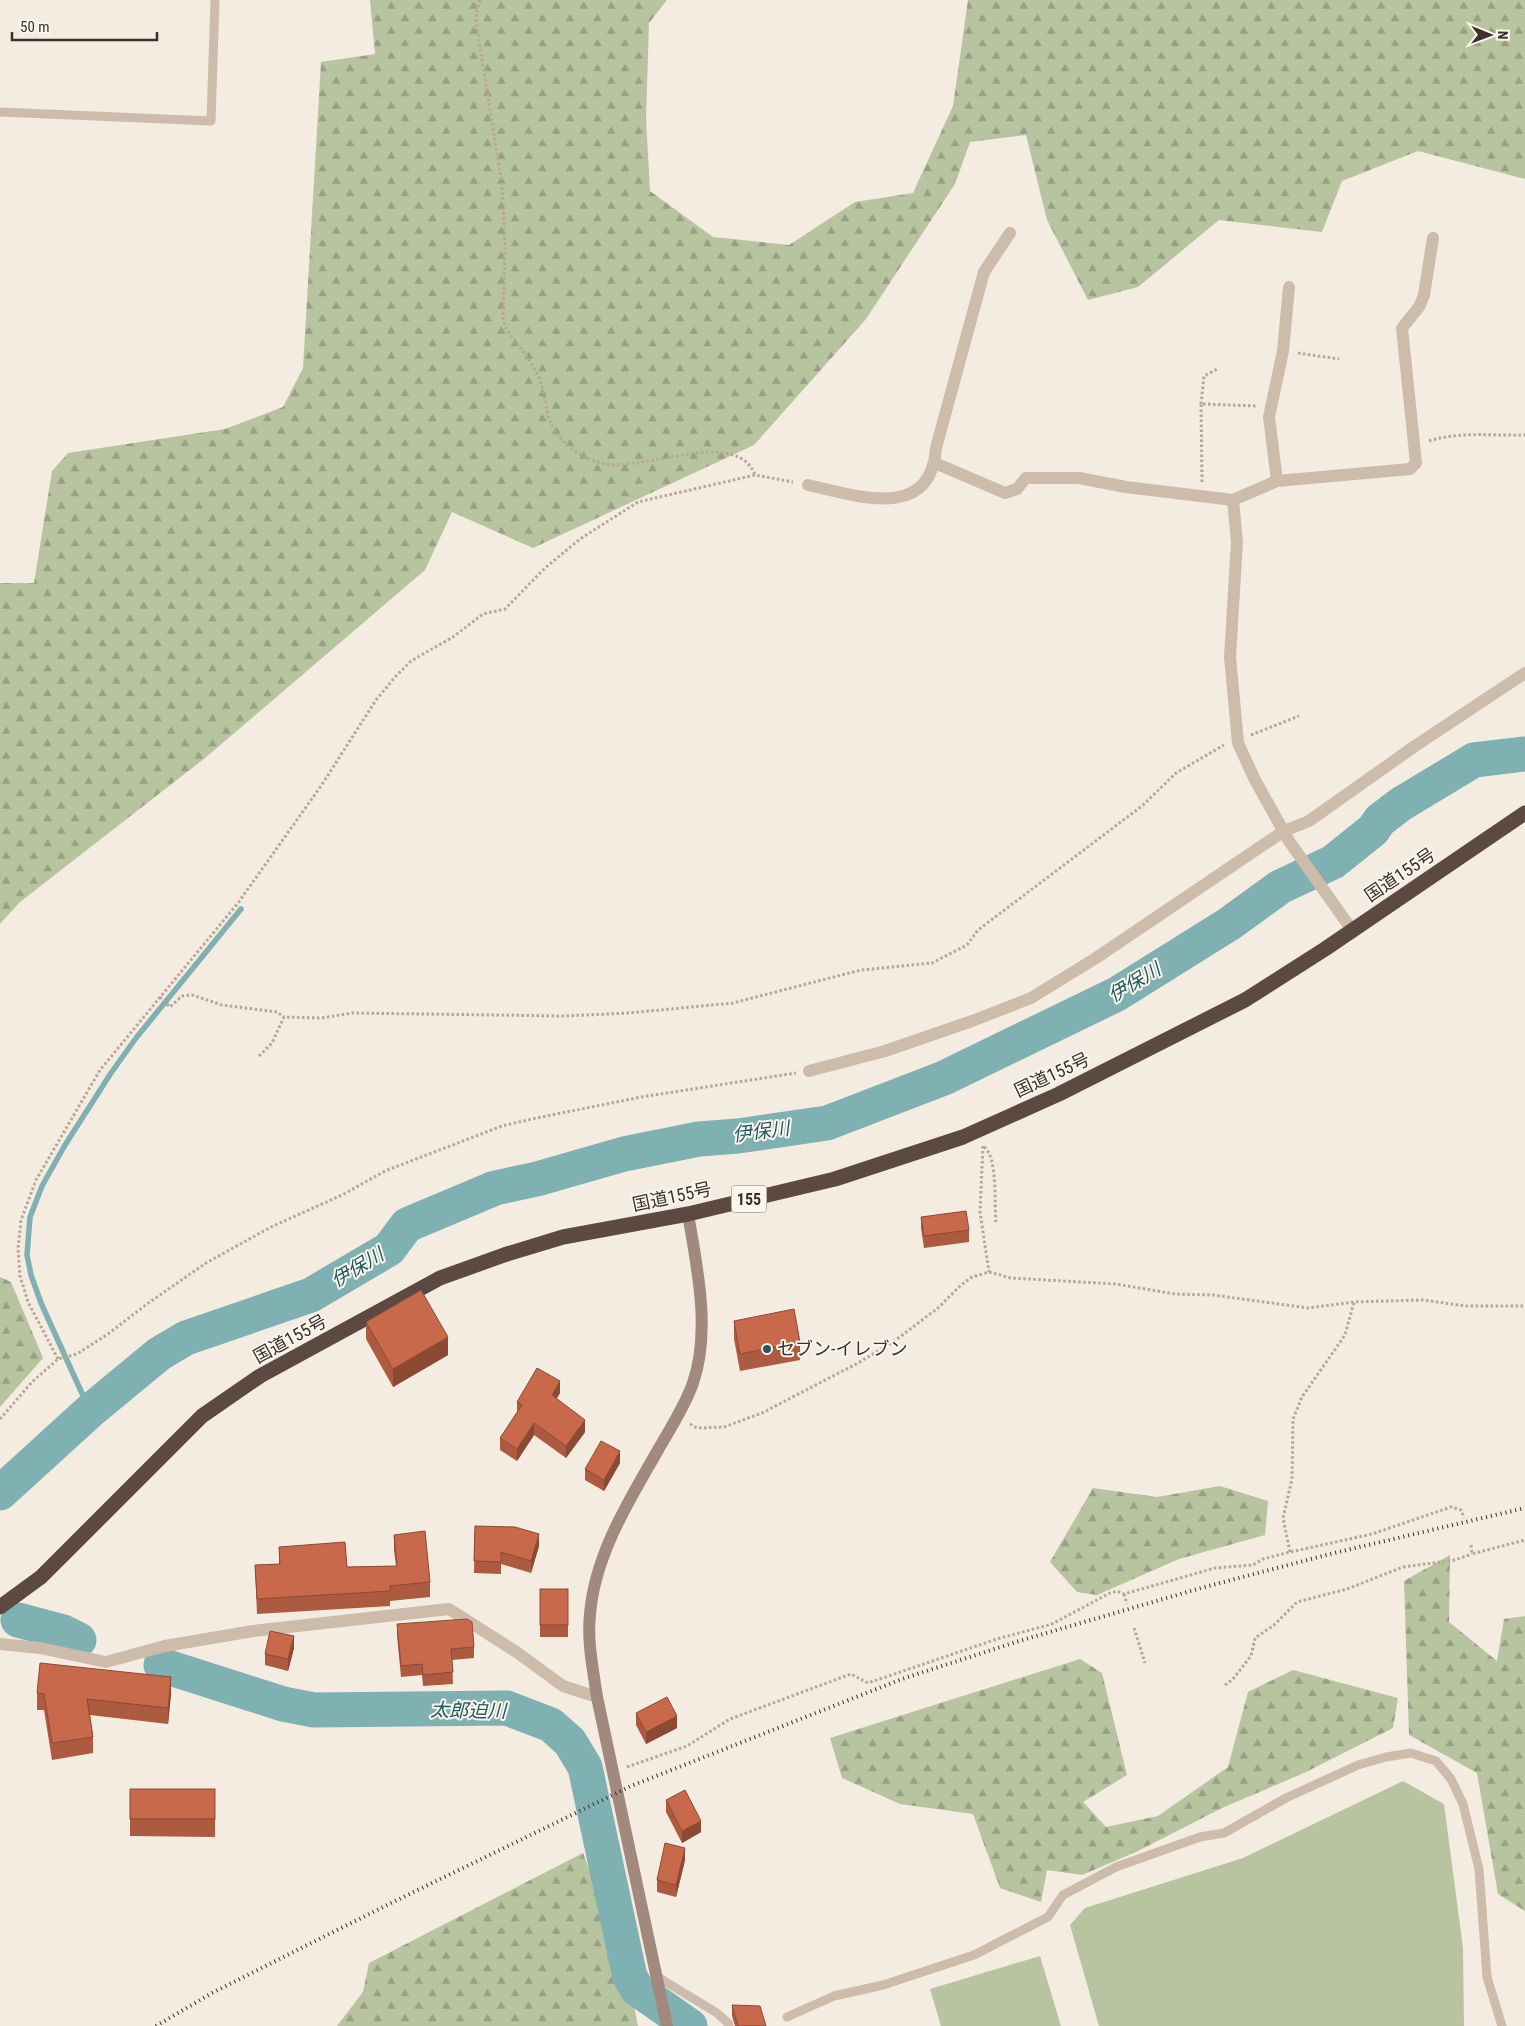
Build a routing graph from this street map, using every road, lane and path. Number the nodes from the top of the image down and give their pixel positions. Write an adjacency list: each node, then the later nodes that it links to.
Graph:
1 (215, 0): 3 (lane)
2 (480, 0): 15 (path)
3 (0, 112)
4 (1010, 233): 14 (street)
5 (1433, 238): 13 (street)
6 (1289, 287): 7 (street)
7 (1283, 351): 8 (path); 11 (street)
8 (1339, 359)
9 (1219, 368): 10 (path)
10 (1201, 404): 11 (path); 18 (path)
11 (1270, 406): 16 (street)
12 (1525, 435): 13 (path)
13 (1412, 447): 16 (street)
14 (935, 463): 17 (street); 18 (street)
15 (755, 475): 17 (path); 26 (path)
16 (1278, 481): 19 (street)
17 (808, 485)
18 (1202, 497): 19 (street)
19 (1233, 500): 22 (street)
20 (1525, 674): 24 (street)
21 (1299, 716): 22 (path)
22 (1238, 740): 24 (street); 27 (path)
23 (1525, 813): 25 (highway, 国道155号 / 155)
24 (1286, 836): 25 (street); 29 (street)
25 (1352, 930): 30 (highway, 国道155号 / 155)
26 (160, 997): 27 (path); 37 (path)
27 (284, 1017): 28 (path)
28 (259, 1056)
29 (809, 1071): 37 (path)
30 (977, 1130): 31 (path); 32 (highway, 国道155号 / 155)
31 (984, 1147): 33 (path); 34 (path)
32 (688, 1214): 38 (street); 47 (highway, 国道155号 / 155)
33 (996, 1222)
34 (989, 1272): 35 (path); 38 (path)
35 (1354, 1302): 36 (path); 43 (path)
36 (1525, 1306)
37 (58, 1359): 39 (path)
38 (677, 1416): 52 (street)
39 (0, 1419)
40 (1464, 1518): 43 (path)
41 (1525, 1540): 44 (path)
42 (1471, 1545): 44 (path)
43 (1290, 1552): 45 (path)
44 (1472, 1554): 51 (path)
45 (1124, 1594): 46 (path); 53 (path)
46 (1127, 1604)
47 (0, 1607)
48 (1134, 1628): 50 (path)
49 (0, 1644): 52 (street)
50 (1145, 1663)
51 (1225, 1685)
52 (597, 1697): 53 (street)
53 (612, 1773): 54 (street)
54 (656, 1976): 56 (lane); 57 (street)
55 (787, 2017): 58 (lane)
56 (729, 2024)
57 (667, 2026)
58 (1502, 2026)

